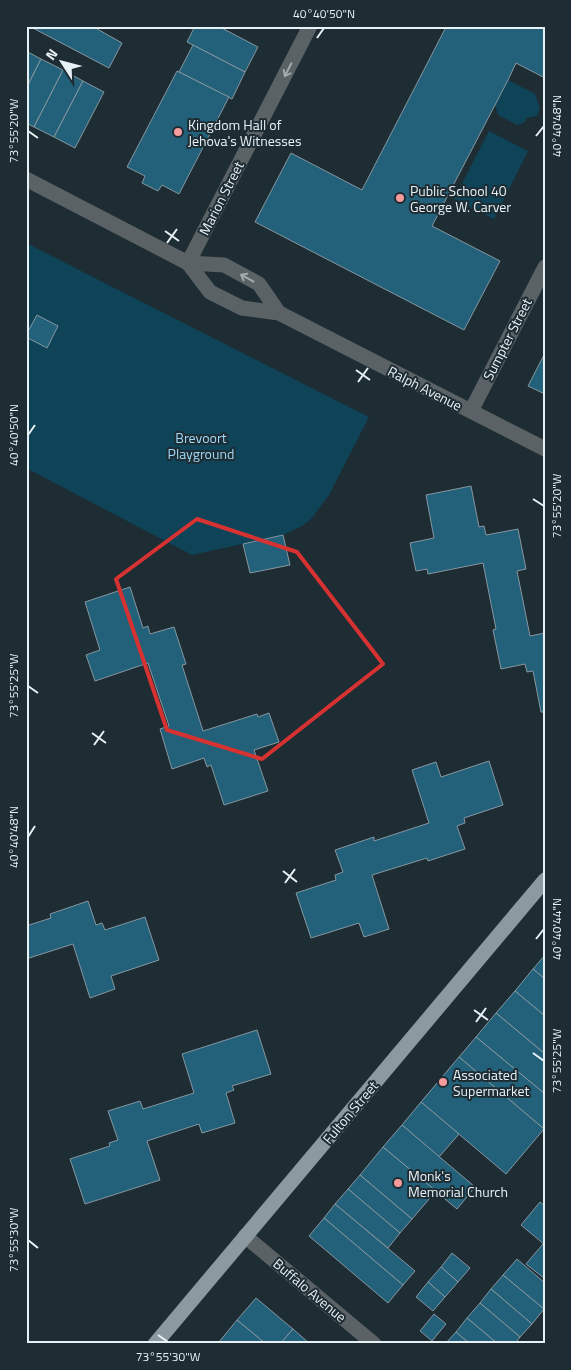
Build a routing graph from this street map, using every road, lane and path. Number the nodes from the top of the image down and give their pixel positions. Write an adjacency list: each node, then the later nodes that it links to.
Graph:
1 (310, 26): 3 (street, Marion Street, one-way to 3)
2 (26, 179): 3 (street, Ralph Avenue)
3 (188, 263): 5 (street, Ralph Avenue); 5 (street, Ralph Avenue, one-way to 3)
4 (545, 266): 6 (street, Sumpter Street)
5 (279, 313): 6 (street, Ralph Avenue)
6 (471, 411): 7 (street, Ralph Avenue)
7 (545, 450)
8 (545, 880): 9 (main road, Fulton Street)
9 (245, 1236): 10 (main road, Fulton Street); 11 (street, Buffalo Avenue)
10 (155, 1344)
11 (374, 1344)

